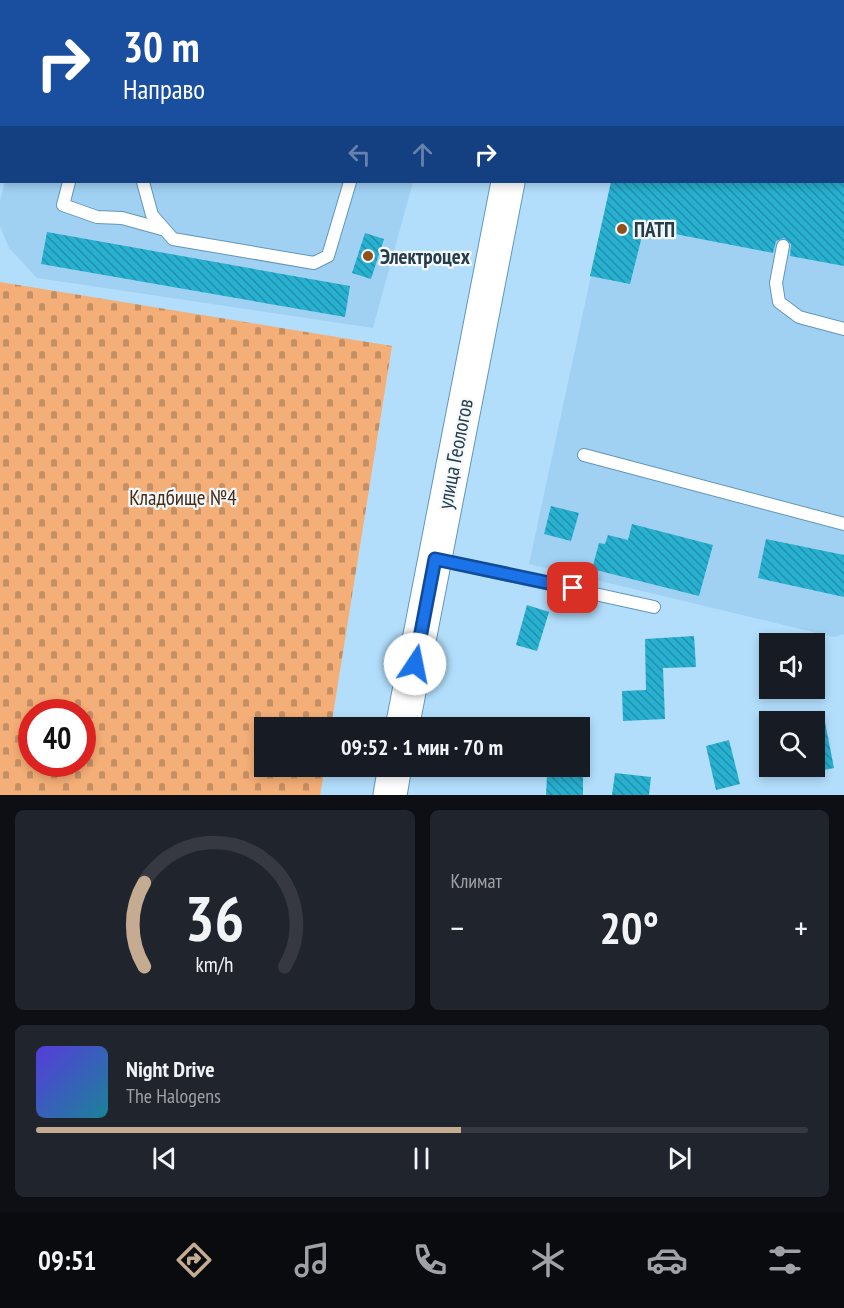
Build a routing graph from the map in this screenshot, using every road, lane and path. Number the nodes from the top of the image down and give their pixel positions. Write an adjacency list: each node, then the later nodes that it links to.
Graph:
1 (69, 183): 5 (lane)
2 (143, 183): 5 (lane)
3 (350, 183): 5 (lane)
4 (508, 183): 10 (street, улица Геологов)
5 (165, 230)
6 (783, 246): 7 (lane)
7 (844, 329)
8 (584, 455): 9 (lane)
9 (844, 524)
10 (435, 559): 11 (lane); 12 (street, улица Геологов)
11 (654, 607)
12 (404, 717)
13 (393, 777): 14 (street)
14 (390, 795)

